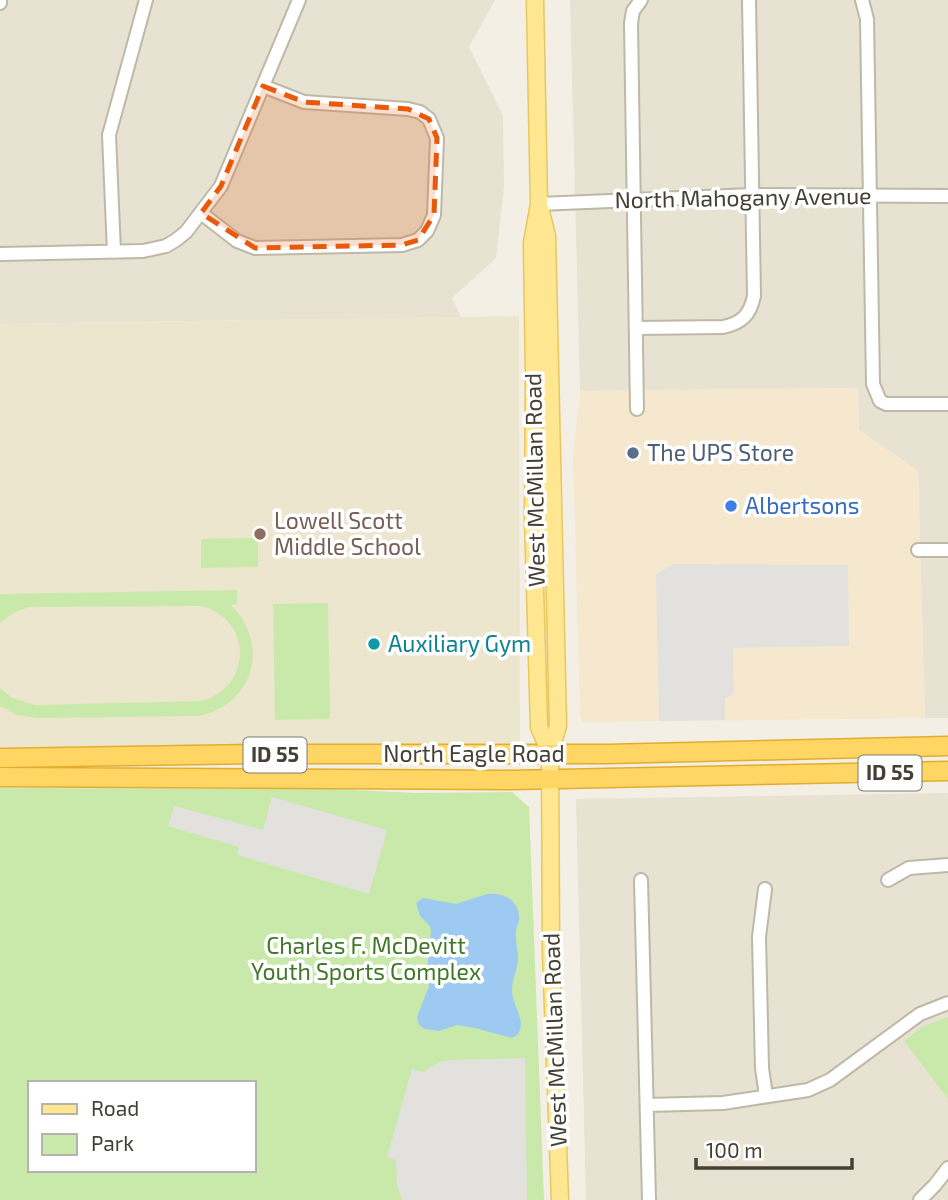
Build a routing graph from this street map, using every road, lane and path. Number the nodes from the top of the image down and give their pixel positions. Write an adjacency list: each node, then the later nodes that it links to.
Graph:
1 (146, 0): 15 (street)
2 (299, 0): 7 (street)
3 (535, 0): 12 (main road, West McMillan Road)
4 (748, 0): 8 (street)
5 (862, 0): 9 (street)
6 (637, 5): 11 (street)
7 (264, 86): 13 (street); 13 (street)
8 (752, 195): 9 (street, North Mahogany Avenue); 11 (street, North Mahogany Avenue); 17 (street)
9 (869, 196): 10 (street, North Mahogany Avenue); 19 (street)
10 (948, 196)
11 (634, 199): 12 (street, North Mahogany Avenue); 17 (street)
12 (539, 204): 14 (main road, West McMillan Road); 18 (main road, West McMillan Road)
13 (201, 213): 15 (street)
14 (547, 243): 18 (main road); 24 (main road, West McMillan Road)
15 (114, 252): 16 (street)
16 (0, 254)
17 (636, 328): 20 (street)
18 (534, 332): 24 (main road, West McMillan Road)
19 (948, 404)
20 (636, 409)
21 (918, 550): 22 (street)
22 (948, 550)
23 (948, 746): 24 (highway, North Eagle Road / ID 55)
24 (550, 753): 25 (highway, North Eagle Road / ID 55); 28 (main road, West McMillan Road)
25 (0, 758)
26 (948, 771): 28 (highway, North Eagle Road / ID 55)
27 (0, 777): 28 (highway, North Eagle Road / ID 55)
28 (551, 779): 37 (main road, West McMillan Road)
29 (948, 865): 31 (street)
30 (641, 880): 35 (street)
31 (888, 880)
32 (765, 889): 34 (street)
33 (948, 1003): 34 (street)
34 (766, 1097): 35 (street)
35 (647, 1105): 38 (street)
36 (948, 1168): 39 (street)
37 (560, 1200)
38 (649, 1200)
39 (920, 1200)

